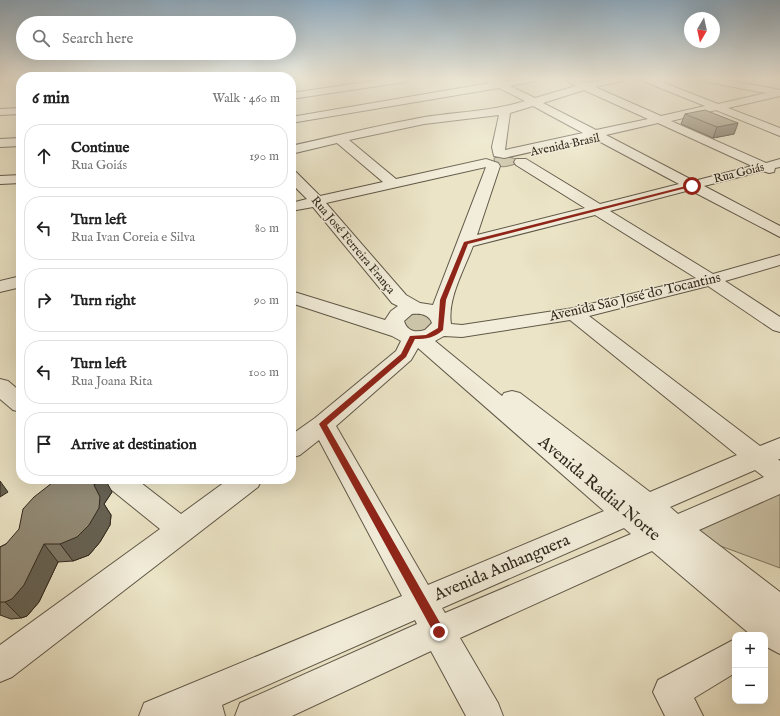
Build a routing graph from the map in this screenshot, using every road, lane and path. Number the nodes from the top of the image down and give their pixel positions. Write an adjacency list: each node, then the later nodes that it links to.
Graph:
1 (336, 112): 8 (street)
2 (477, 112): 12 (street)
3 (505, 112): 16 (street)
4 (555, 112): 11 (street)
5 (644, 112): 9 (street)
6 (701, 112): 9 (street, Avenida Brasil)
7 (731, 112): 10 (street)
8 (296, 119)
9 (663, 121): 11 (street, Avenida Brasil); 18 (street)
10 (780, 132)
11 (597, 136): 16 (street, Avenida Brasil); 24 (street)
12 (340, 139): 15 (street); 23 (street)
13 (16, 142): 14 (street)
14 (0, 143)
15 (296, 149)
16 (502, 161): 23 (street, Avenida Brasil); 28 (street); 30 (street)
17 (780, 163): 18 (street, Rua Goiás)
18 (764, 167): 19 (street); 24 (street, Rua Goiás)
19 (780, 174)
20 (16, 179): 21 (street)
21 (0, 180)
22 (296, 180): 25 (street, Rua José Ferreira França)
23 (389, 180): 25 (street, Avenida Brasil)
24 (692, 186): 28 (street, Rua Goiás); 29 (street)
25 (313, 197): 26 (street, Avenida Brasil); 27 (street, Avenida Brasil); 40 (street, Rua José Ferreira França)
26 (296, 199)
27 (296, 205)
28 (598, 209): 30 (street, Rua Goiás); 34 (street)
29 (780, 232)
30 (466, 243): 35 (street)
31 (780, 260): 34 (street, Avenida São José do Tocantins)
32 (16, 274): 33 (street)
33 (0, 279)
34 (711, 280): 39 (street, Avenida São José do Tocantins); 41 (street)
35 (451, 281): 40 (street); 40 (street)
36 (16, 282): 37 (street)
37 (0, 287)
38 (296, 298): 40 (street)
39 (574, 314): 40 (street, Avenida São José do Tocantins); 46 (street)
40 (417, 317): 44 (street); 51 (street, Avenida Radial Norte)
41 (780, 326)
42 (0, 387): 43 (street)
43 (16, 400)
44 (323, 424): 45 (street); 55 (street)
45 (296, 444)
46 (768, 453): 47 (street); 51 (street, Avenida Anhanguera)
47 (780, 475)
48 (780, 482): 53 (street)
49 (123, 484): 52 (street)
50 (242, 484): 52 (street)
51 (636, 509): 53 (street, Avenida Radial Norte); 55 (street, Avenida Anhanguera)
52 (181, 530): 59 (street)
53 (666, 533): 54 (street, Avenida Radial Norte); 56 (street, Avenida Radial Norte); 57 (street)
54 (720, 588): 56 (street); 56 (street, Avenida Radial Norte)
55 (422, 602): 57 (street); 60 (street, Avenida Anhanguera)
56 (774, 621)
57 (439, 632): 62 (street); 63 (street)
58 (732, 657): 64 (street)
59 (0, 665)
60 (205, 706): 61 (street, Avenida Anhanguera)
61 (157, 716)
62 (253, 716)
63 (485, 716)
64 (685, 716)

